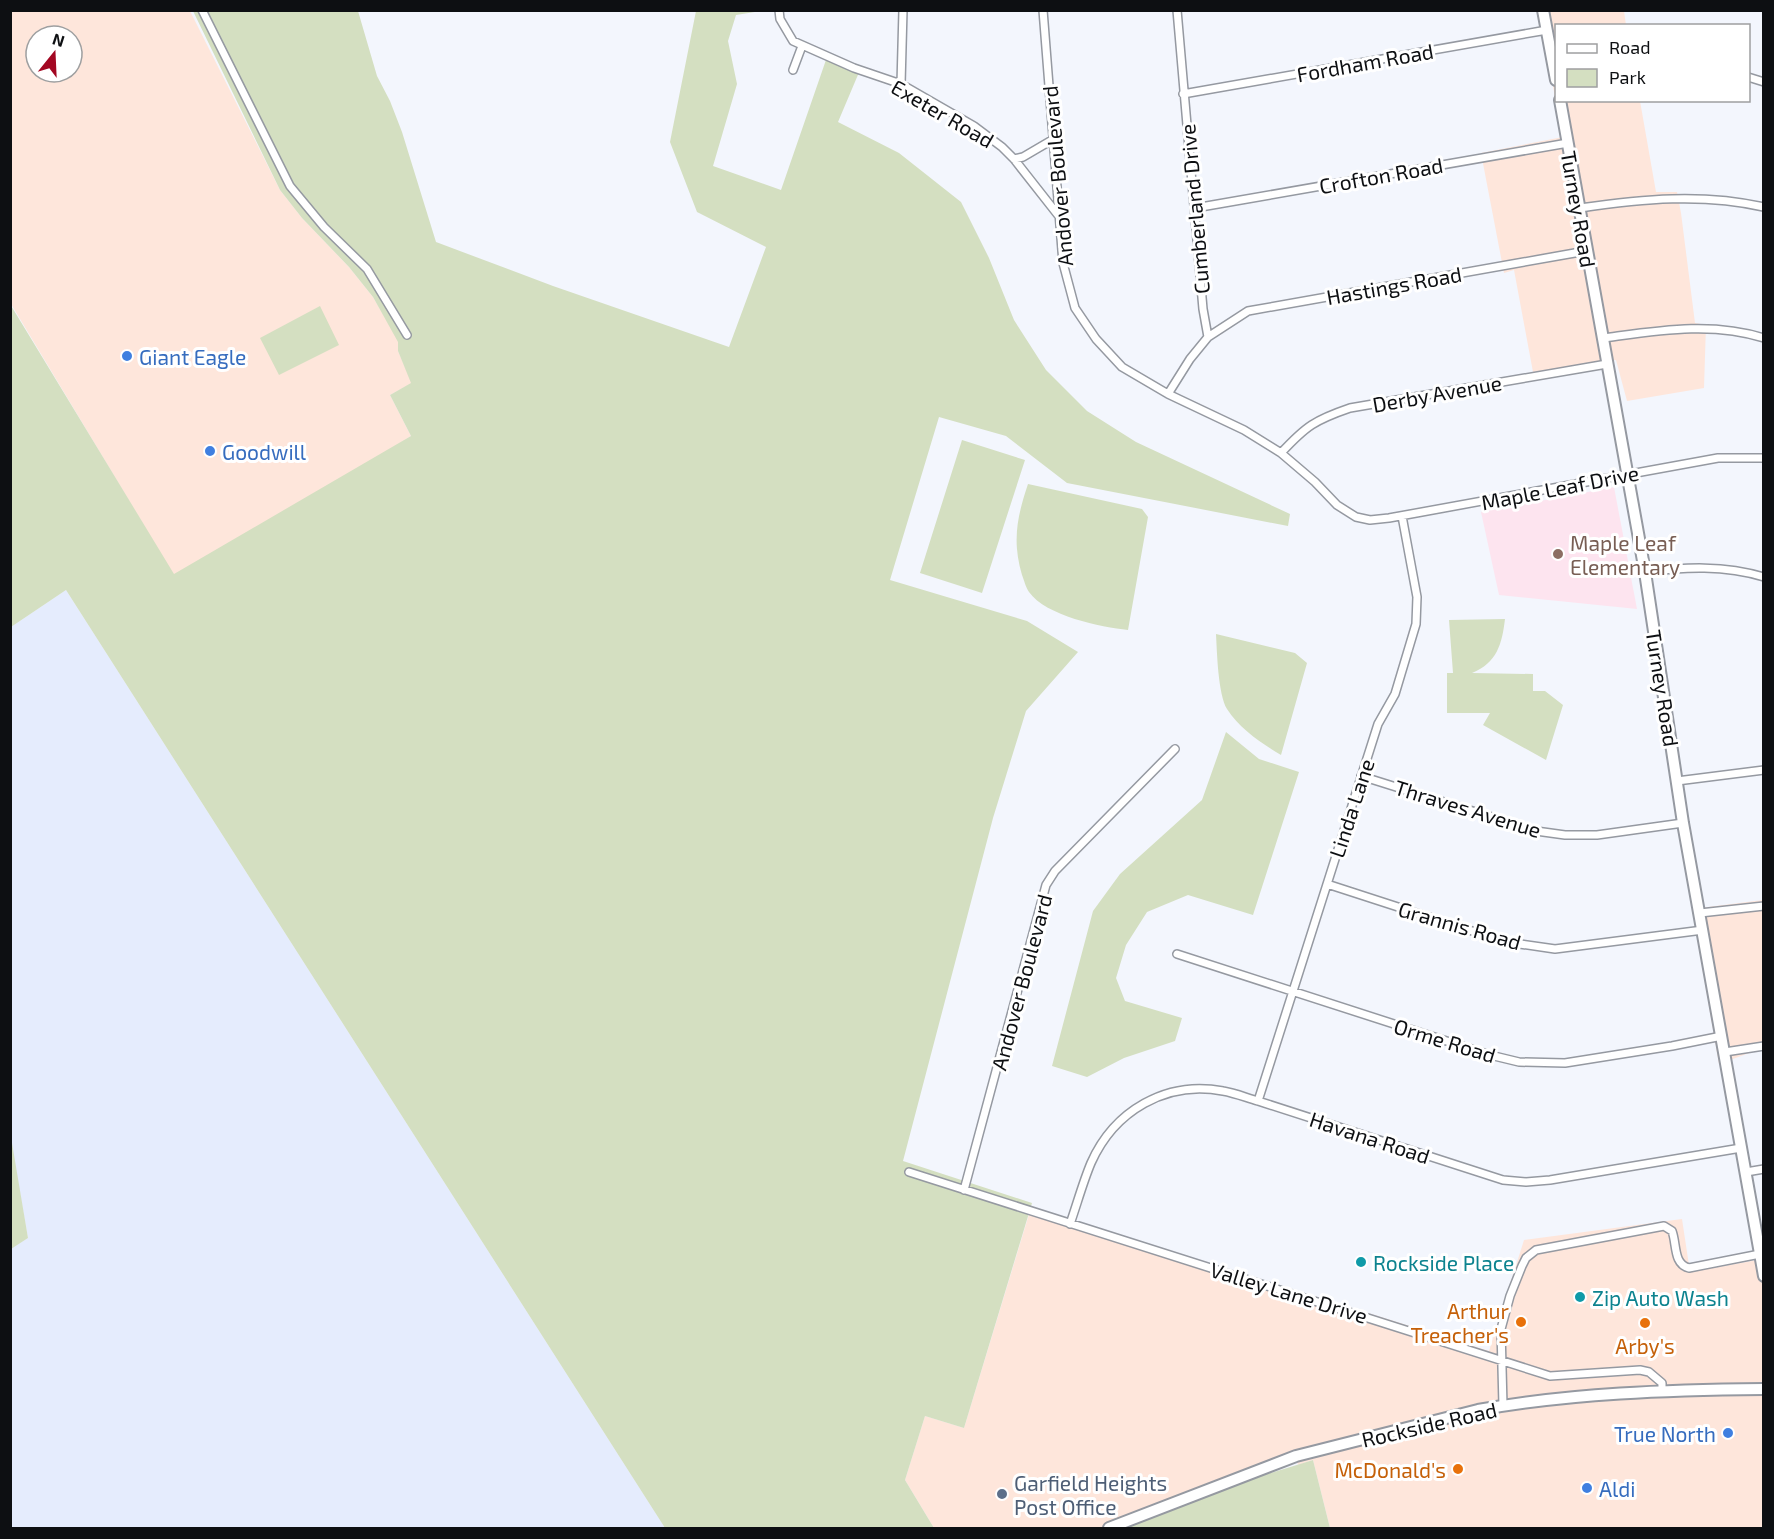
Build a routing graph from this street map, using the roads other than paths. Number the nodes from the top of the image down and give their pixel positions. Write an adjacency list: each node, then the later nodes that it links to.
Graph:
1 (202, 10): 22 (street)
2 (779, 10): 8 (street)
3 (903, 10): 11 (street)
4 (1043, 10): 14 (street, Andover Boulevard)
5 (1177, 10): 12 (street, Cumberland Drive)
6 (1543, 10): 7 (main road)
7 (1547, 30): 9 (main road); 12 (street, Fordham Road)
8 (802, 46): 10 (street); 11 (street, Exeter Road)
9 (1555, 68)
10 (793, 70)
11 (901, 84): 16 (street, Exeter Road)
12 (1183, 94): 18 (street, Cumberland Drive)
13 (1560, 102): 15 (main road, Turney Road)
14 (1052, 140): 16 (street); 20 (street, Andover Boulevard)
15 (1568, 143): 18 (street, Crofton Road); 19 (main road, Turney Road)
16 (1014, 159): 20 (street, Exeter Road)
17 (1764, 207): 19 (street)
18 (1195, 208): 23 (street, Cumberland Drive)
19 (1580, 208): 21 (main road, Turney Road)
20 (1058, 215): 27 (street, Andover Boulevard)
21 (1586, 251): 23 (street, Hastings Road); 24 (main road, Turney Road)
22 (407, 335)
23 (1208, 337): 27 (street)
24 (1603, 338): 25 (street); 26 (main road, Turney Road)
25 (1764, 338)
26 (1607, 364): 28 (street, Derby Avenue); 30 (main road, Turney Road)
27 (1168, 394): 28 (street, Andover Boulevard)
28 (1281, 453): 32 (street, Andover Boulevard)
29 (1764, 458): 30 (street, Maple Leaf Drive)
30 (1627, 474): 31 (street, Maple Leaf Drive); 33 (main road, Turney Road)
31 (1402, 516): 32 (street, Maple Leaf Drive); 37 (street, Linda Lane)
32 (1356, 517)
33 (1645, 572): 34 (street); 38 (main road, Turney Road)
34 (1764, 577)
35 (1175, 749): 54 (street, Andover Boulevard)
36 (1764, 770): 38 (street)
37 (1361, 776): 39 (street, Thraves Avenue); 40 (street, Linda Lane)
38 (1677, 781): 39 (main road, Turney Road)
39 (1683, 823): 42 (main road, Turney Road)
40 (1327, 884): 43 (street, Grannis Road); 45 (street, Linda Lane)
41 (1764, 906): 42 (street)
42 (1700, 913): 43 (main road, Turney Road)
43 (1703, 930): 46 (main road, Turney Road)
44 (1177, 954): 45 (street, Orme Road)
45 (1293, 993): 46 (street, Orme Road); 49 (street, Linda Lane)
46 (1722, 1036): 48 (main road, Turney Road)
47 (1764, 1046): 48 (street)
48 (1725, 1052): 50 (main road, Turney Road)
49 (1258, 1101): 50 (street, Havana Road); 55 (street, Havana Road)
50 (1742, 1148): 53 (main road, Turney Road)
51 (1764, 1169): 53 (street)
52 (909, 1172): 54 (street, Valley Lane Drive)
53 (1746, 1172): 56 (main road, Turney Road)
54 (964, 1190): 55 (street, Valley Lane Drive)
55 (1070, 1224): 58 (street, Valley Lane Drive)
56 (1760, 1254): 57 (main road, Turney Road); 58 (street)
57 (1764, 1276)
58 (1502, 1360): 60 (street, Valley Lane Drive); 61 (street)
59 (1764, 1389): 60 (main road, Rockside Road)
60 (1662, 1391): 61 (main road, Rockside Road)
61 (1503, 1406): 62 (main road, Rockside Road)
62 (1109, 1528)

